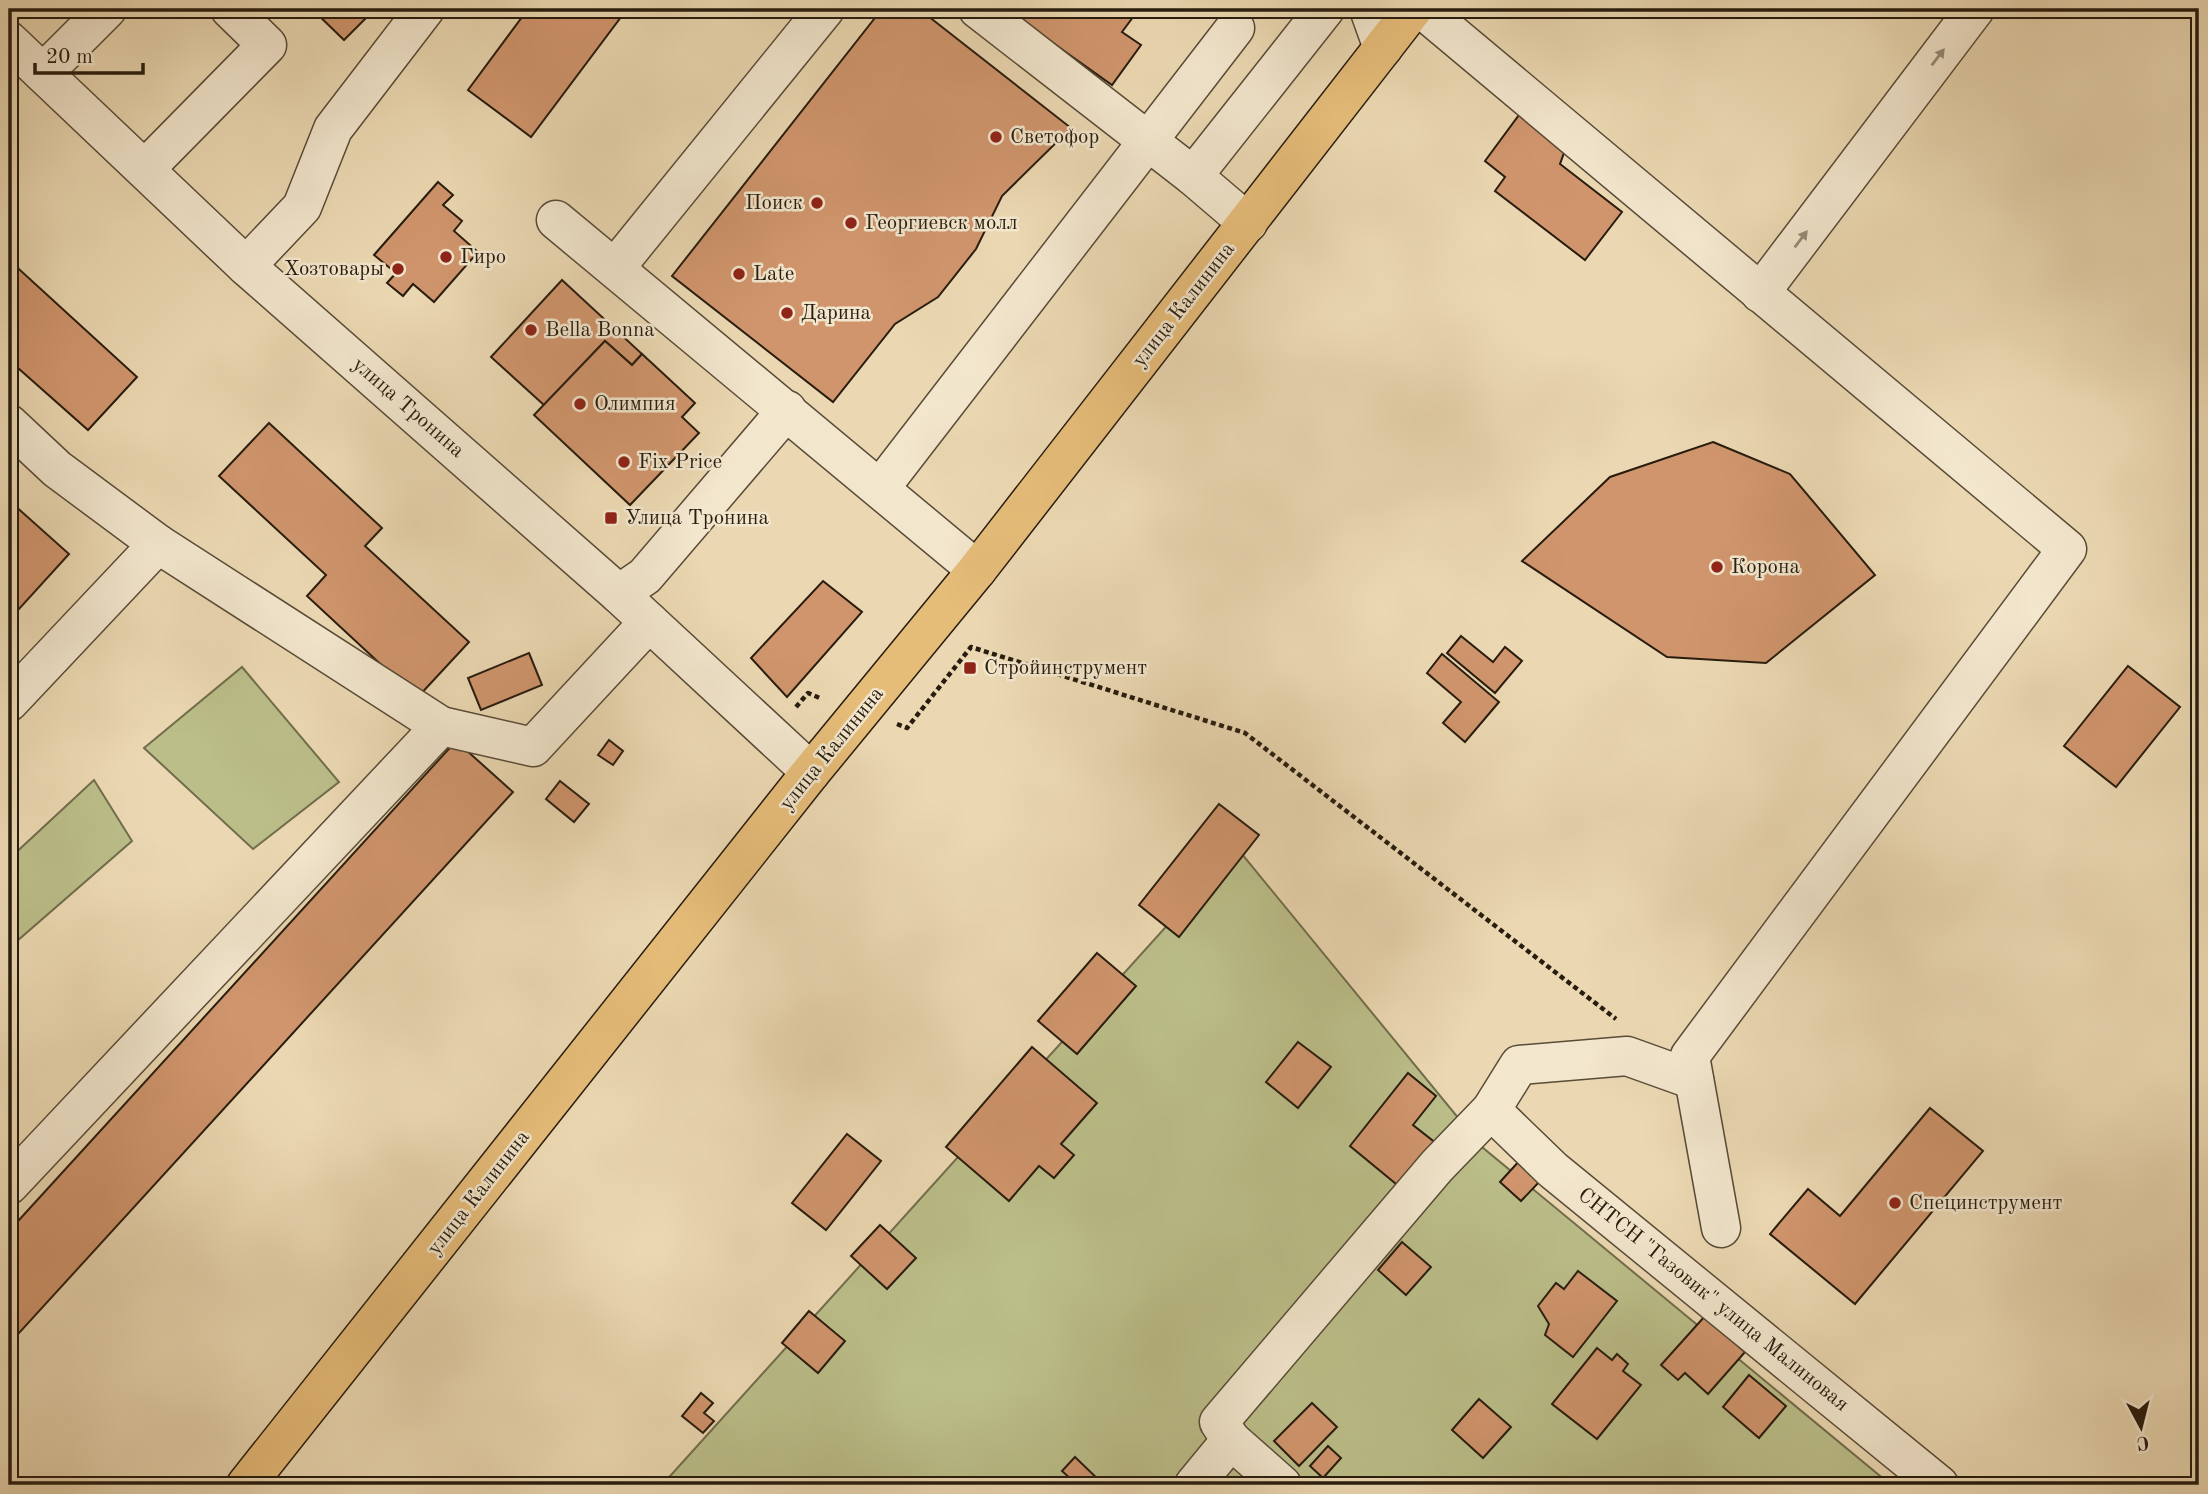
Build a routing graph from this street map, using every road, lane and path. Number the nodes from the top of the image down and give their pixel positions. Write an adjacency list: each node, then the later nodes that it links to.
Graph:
1 (107, 9): 14 (street)
2 (230, 9): 16 (street)
3 (425, 9): 20 (street)
4 (825, 9): 21 (street)
5 (978, 9): 15 (street)
6 (1325, 9): 17 (street)
7 (1369, 9): 13 (street)
8 (1413, 9): 13 (main road, улица Калинина)
9 (1422, 9): 22 (street)
10 (1975, 9): 22 (street, one-way to 10)
11 (1234, 28): 15 (street)
12 (9, 41): 14 (street, улица Тронина)
13 (1383, 48): 19 (main road, улица Калинина)
14 (43, 74): 16 (street, улица Тронина)
15 (1147, 141): 17 (street); 25 (street)
16 (145, 169): 20 (street, улица Тронина)
17 (1193, 177): 19 (street)
18 (556, 220): 21 (street)
19 (1248, 223): 27 (main road, улица Калинина)
20 (246, 266): 28 (street, улица Тронина)
21 (615, 268): 23 (street)
22 (1760, 293): 36 (street)
23 (787, 410): 25 (street); 28 (street)
24 (9, 424): 26 (street)
25 (881, 486): 27 (street)
26 (158, 544): 31 (street); 33 (street)
27 (977, 570): 32 (main road, улица Калинина)
28 (619, 594): 29 (street, улица Тронина)
29 (649, 622): 33 (street); 34 (street, улица Тронина)
30 (784, 700): 32 (path)
31 (9, 702)
32 (861, 713): 34 (main road, улица Калинина); 35 (path)
33 (441, 726): 38 (street)
34 (811, 772): 41 (main road, улица Калинина)
35 (1617, 1021)
36 (1694, 1080): 37 (street); 39 (street)
37 (1491, 1110): 40 (street); 44 (street, СНТСН "Газовик" улица Малиновая)
38 (9, 1185)
39 (1721, 1228)
40 (1231, 1440): 42 (street); 43 (street)
41 (246, 1485)
42 (1194, 1485)
43 (1282, 1485)
44 (1939, 1485)

